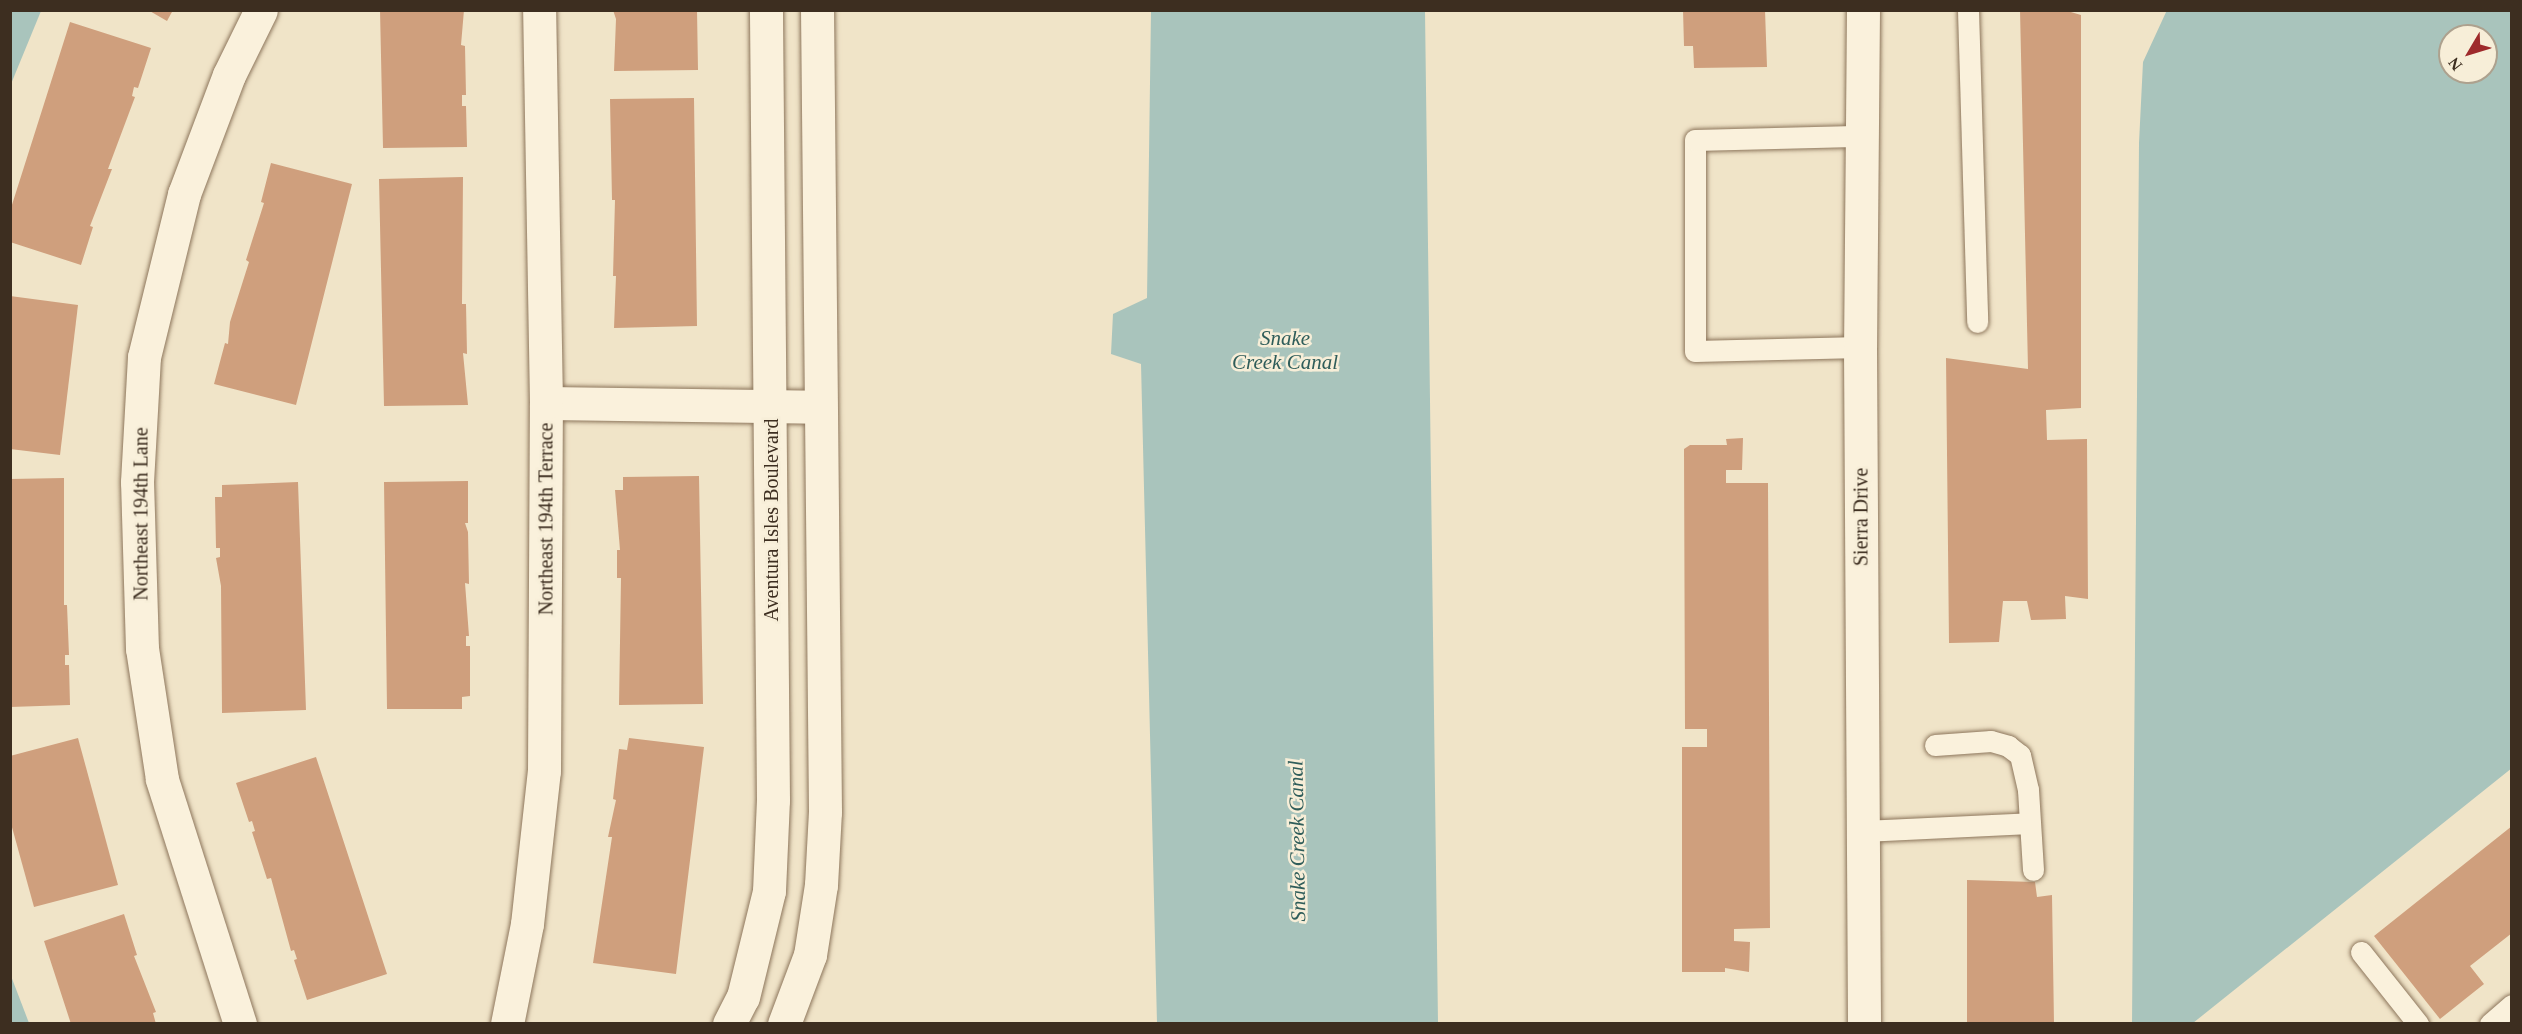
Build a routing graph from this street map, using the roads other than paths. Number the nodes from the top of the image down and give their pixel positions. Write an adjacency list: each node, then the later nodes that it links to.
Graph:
1 (261, 10): 19 (street, Northeast 194th Lane)
2 (539, 10): 10 (street, Northeast 194th Terrace)
3 (765, 10): 11 (street, Aventura Isles Boulevard)
4 (817, 10): 12 (street)
5 (1863, 10): 7 (street, Sierra Drive)
6 (1968, 10): 8 (lane)
7 (1864, 136): 9 (street, Sierra Drive); 9 (lane)
8 (1977, 322)
9 (1860, 348): 15 (street, Sierra Drive)
10 (546, 403): 11 (street); 20 (street, Northeast 194th Terrace)
11 (770, 406): 12 (street); 21 (street, Aventura Isles Boulevard)
12 (819, 407): 22 (street)
13 (1935, 745): 14 (lane)
14 (2030, 823): 15 (lane); 16 (lane)
15 (1863, 831): 23 (street, Sierra Drive)
16 (2033, 870)
17 (2361, 952): 24 (lane)
18 (2511, 1005): 25 (lane)
19 (240, 1023)
20 (507, 1023)
21 (729, 1023)
22 (784, 1023)
23 (1864, 1023)
24 (2418, 1023)
25 (2490, 1023)

